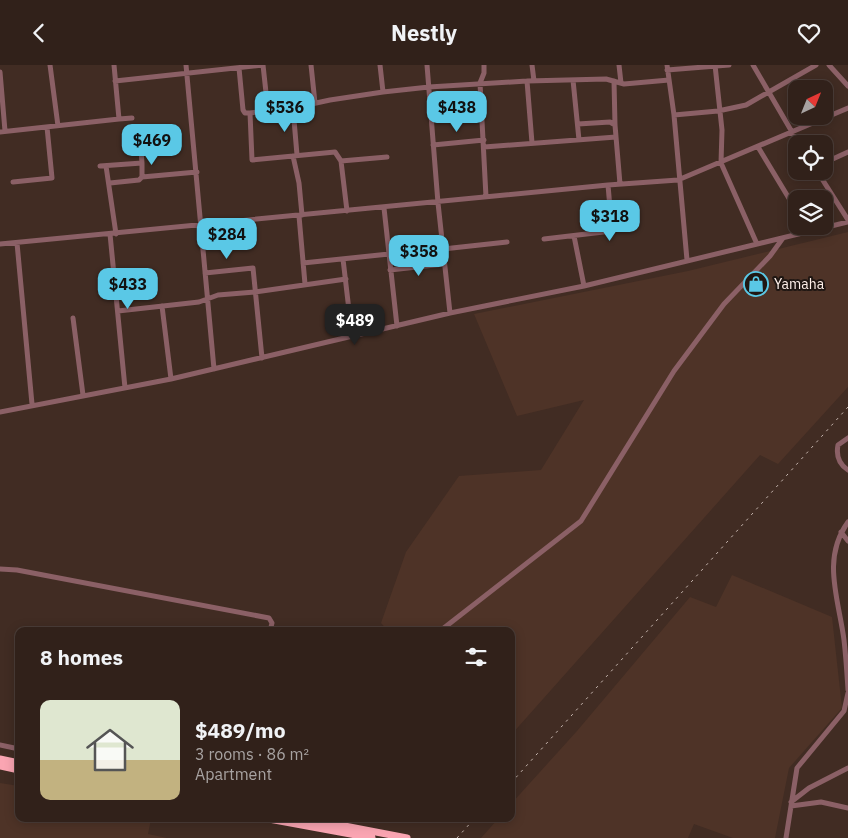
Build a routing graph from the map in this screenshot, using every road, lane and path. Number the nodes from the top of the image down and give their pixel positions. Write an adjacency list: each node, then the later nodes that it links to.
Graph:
1 (50, 65): 42 (street)
2 (114, 65): 22 (street)
3 (186, 65): 19 (street)
4 (263, 65): 16 (street); 34 (street)
5 (311, 65): 31 (street)
6 (380, 65): 30 (street)
7 (427, 65): 28 (street)
8 (484, 65): 25 (street)
9 (532, 65): 23 (street)
10 (619, 65): 26 (street)
11 (729, 65): 15 (street)
12 (752, 65): 29 (street)
13 (816, 65): 29 (street)
14 (829, 65): 27 (street)
15 (715, 66): 17 (street); 35 (street)
16 (236, 67): 19 (street); 36 (street)
17 (667, 67): 21 (street)
18 (0, 71): 44 (street)
19 (187, 73): 22 (street); 60 (street)
20 (573, 80): 23 (street); 24 (street); 40 (street)
21 (668, 80): 26 (street); 37 (street)
22 (115, 81): 39 (street)
23 (531, 81): 25 (street); 50 (street)
24 (614, 81): 26 (street); 41 (street)
25 (480, 83): 28 (street); 49 (street)
26 (621, 83)
27 (848, 86)
28 (429, 87): 30 (street); 51 (street)
29 (769, 90): 35 (street); 45 (street)
30 (383, 91): 31 (street)
31 (315, 103): 32 (street)
32 (293, 108): 34 (street); 54 (street)
33 (848, 108): 45 (street)
34 (268, 111): 36 (street)
35 (718, 111): 37 (street); 59 (street)
36 (250, 113): 54 (street)
37 (674, 115): 62 (street)
38 (132, 118): 39 (street)
39 (119, 119): 42 (street)
40 (578, 124): 41 (street); 48 (street)
41 (614, 125): 46 (street)
42 (58, 126): 43 (street)
43 (47, 127): 44 (street); 64 (street)
44 (2, 131)
45 (791, 133): 52 (street)
46 (616, 137): 48 (street); 66 (street)
47 (140, 138): 58 (street)
48 (579, 139): 50 (street)
49 (484, 143): 50 (street); 51 (street); 68 (street)
50 (532, 143)
51 (433, 145): 70 (street)
52 (758, 147): 59 (street); 69 (street)
53 (848, 152): 56 (street)
54 (295, 156): 57 (street); 73 (street)
55 (387, 157): 57 (street)
56 (833, 159)
57 (341, 161): 72 (street)
58 (142, 163): 61 (street); 65 (street)
59 (721, 163): 62 (street); 85 (street)
60 (197, 172): 61 (street); 76 (street)
61 (142, 177): 65 (street)
62 (678, 180): 66 (street); 89 (street)
63 (823, 180): 74 (street)
64 (13, 182)
65 (110, 183): 77 (street)
66 (620, 184): 67 (street)
67 (608, 185): 68 (street); 79 (street)
68 (486, 197): 70 (street)
69 (788, 197)
70 (438, 203): 71 (street); 86 (street)
71 (384, 207): 72 (street); 87 (street)
72 (347, 211): 73 (street)
73 (300, 215): 76 (street); 90 (street)
74 (848, 221): 75 (street)
75 (833, 224)
76 (201, 225): 77 (street); 93 (street)
77 (113, 234): 83 (street); 100 (street)
78 (791, 235): 80 (street)
79 (574, 237): 81 (street); 96 (street)
80 (783, 238): 85 (street); 119 (street)
81 (544, 239)
82 (507, 242): 86 (street)
83 (17, 243): 84 (street); 110 (street)
84 (0, 244)
85 (757, 244): 89 (street)
86 (443, 249): 91 (street)
87 (389, 255): 88 (street); 92 (street)
88 (343, 259): 90 (street); 94 (street)
89 (687, 260): 96 (street)
90 (303, 263): 95 (street)
91 (444, 264): 92 (street); 101 (street)
92 (390, 270): 103 (street)
93 (204, 273): 97 (street); 98 (street)
94 (346, 279): 95 (street); 104 (street)
95 (305, 284): 97 (street)
96 (584, 286): 101 (street)
97 (255, 293): 98 (street); 105 (street)
98 (207, 299): 99 (street); 106 (street)
99 (162, 306): 100 (street); 107 (street)
100 (118, 311): 108 (street)
101 (450, 313): 103 (street)
102 (73, 318): 109 (street)
103 (397, 326): 104 (street)
104 (352, 336): 105 (street)
105 (262, 358): 106 (street)
106 (214, 369): 107 (street)
107 (171, 379): 108 (street)
108 (125, 388): 109 (street)
109 (83, 395): 110 (street)
110 (32, 404): 111 (street)
111 (0, 412)
112 (848, 438): 113 (street)
113 (848, 470)
114 (848, 522): 115 (street)
115 (841, 532): 116 (street); 120 (street)
116 (848, 541)
117 (0, 569): 118 (street)
118 (271, 627)
119 (445, 627)
120 (846, 638): 121 (street)
121 (848, 692): 122 (street)
122 (847, 706): 130 (street)
123 (0, 745): 124 (street)
124 (15, 748)
125 (0, 759): 126 (highway)
126 (15, 762)
127 (0, 766): 129 (highway)
128 (848, 768): 130 (street)
129 (15, 769)
130 (791, 804): 131 (street); 136 (street)
131 (848, 808)
132 (285, 822): 134 (highway)
133 (324, 822): 135 (highway)
134 (372, 838)
135 (407, 838)
136 (786, 838)

